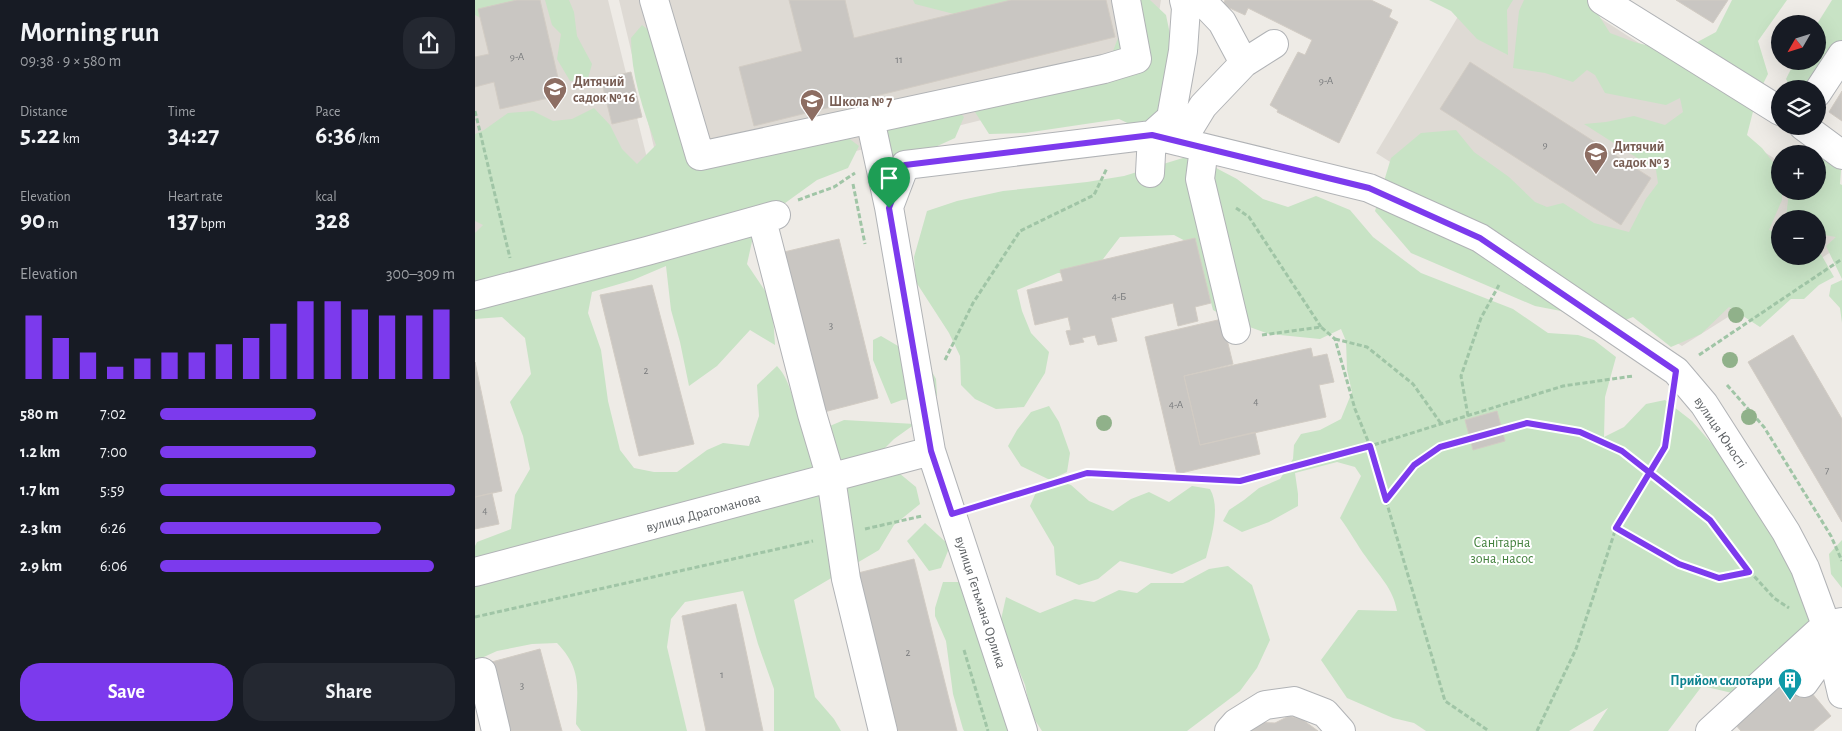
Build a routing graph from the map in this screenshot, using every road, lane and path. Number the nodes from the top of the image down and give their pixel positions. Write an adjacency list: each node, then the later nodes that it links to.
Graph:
1 (654, 0): 12 (street)
2 (1126, 0): 12 (street)
3 (1183, 0): 13 (street)
4 (1201, 0): 8 (street)
5 (1618, 4): 10 (street)
6 (1274, 44): 8 (street)
7 (1842, 56): 9 (street)
8 (1244, 63): 16 (street)
9 (1826, 80)
10 (1771, 105)
11 (475, 111): 25 (path)
12 (871, 119): 18 (street, вулиця Гетьмана Орлика)
13 (1152, 135): 15 (street, вулиця Юності); 16 (street, вулиця Юності); 19 (street)
14 (1815, 135): 17 (street)
15 (1122, 139): 21 (street, вулиця Юності); 31 (path)
16 (1192, 145): 24 (street, вулиця Юності); 28 (street)
17 (1842, 155)
18 (880, 160): 21 (street, вулиця Гетьмана Орлика); 22 (path)
19 (1150, 173)
20 (1235, 206): 27 (path)
21 (889, 208): 38 (street, вулиця Гетьмана Орлика)
22 (777, 212): 25 (street); 40 (street)
23 (1842, 259): 30 (path)
24 (1512, 260): 33 (street, вулиця Юності); 35 (path)
25 (517, 285): 26 (street)
26 (475, 296)
27 (1321, 327): 28 (path); 29 (path)
28 (1244, 333)
29 (1335, 339): 36 (path); 37 (path)
30 (1701, 354): 32 (path); 33 (path)
31 (944, 361)
32 (1707, 361)
33 (1676, 371): 35 (path); 39 (path); 50 (street, вулиця Юності)
34 (1726, 383): 46 (path)
35 (1469, 416): 36 (path)
36 (1442, 424): 37 (path)
37 (1370, 446): 41 (path); 42 (path)
38 (931, 451): 40 (street, вулиця Драгоманова); 42 (street, вулиця Гетьмана Орлика)
39 (1650, 473): 41 (path); 44 (path); 48 (path)
40 (831, 478): 45 (street); 47 (street, вулиця Драгоманова)
41 (1386, 500): 59 (path)
42 (952, 514): 56 (street, вулиця Гетьмана Орлика)
43 (925, 515): 45 (path)
44 (1616, 528): 48 (path); 60 (path)
45 (839, 534): 49 (path); 55 (street)
46 (1842, 562)
47 (475, 572)
48 (1749, 572): 50 (path)
49 (475, 617)
50 (1827, 633): 52 (street); 53 (street, вулиця Юності); 61 (street)
51 (482, 672): 54 (street)
52 (1804, 683)
53 (1842, 694)
54 (496, 731)
55 (883, 731)
56 (1023, 731)
57 (1229, 731): 58 (street)
58 (1341, 731)
59 (1489, 731)
60 (1537, 731)
61 (1710, 731)

